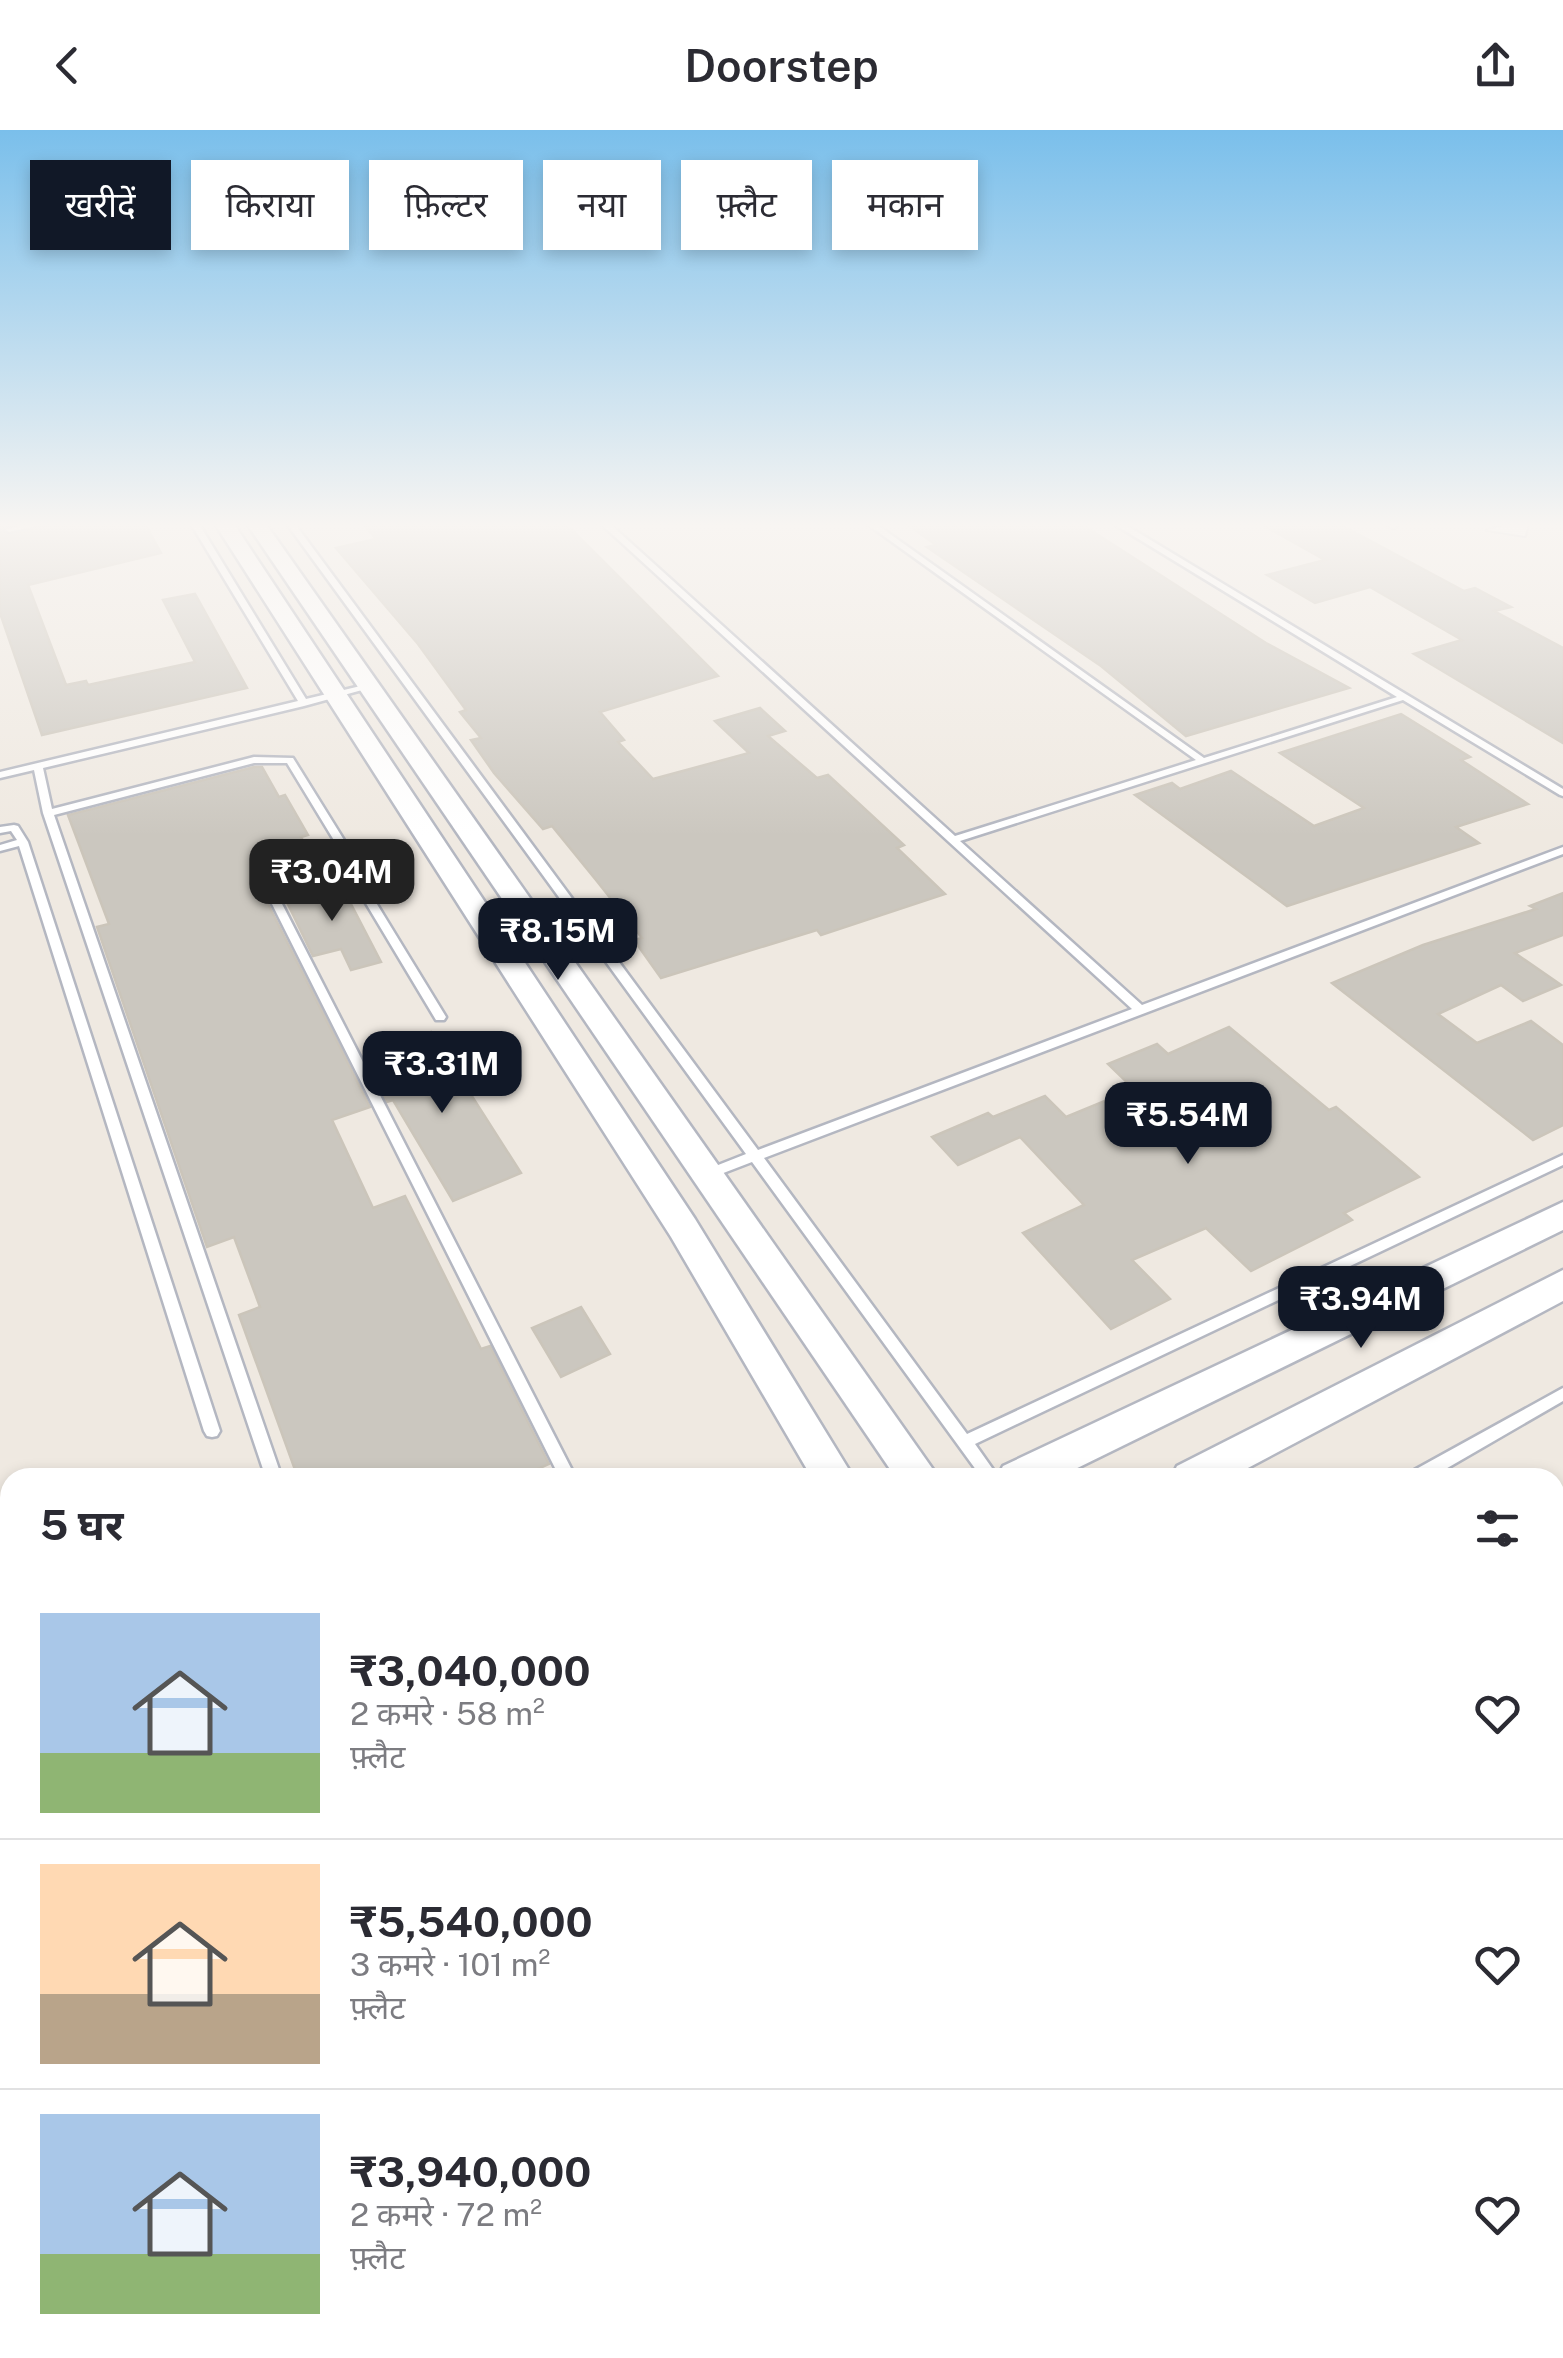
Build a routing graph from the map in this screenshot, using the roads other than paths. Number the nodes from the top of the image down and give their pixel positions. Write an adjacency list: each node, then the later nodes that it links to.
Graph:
1 (259, 628): 11 (lane)
2 (290, 628): 9 (street)
3 (328, 628): 8 (street)
4 (367, 628): 27 (lane)
5 (721, 628): 20 (lane)
6 (1017, 628): 12 (lane)
7 (1290, 628): 10 (lane)
8 (369, 687): 9 (lane); 29 (street)
9 (334, 696): 11 (lane); 32 (street)
10 (1405, 697): 12 (lane); 14 (lane)
11 (304, 702): 13 (lane)
12 (1203, 761): 20 (lane)
13 (38, 766): 15 (lane); 18 (lane)
14 (1530, 769): 16 (lane); 17 (lane)
15 (0, 775)
16 (1563, 782)
17 (1563, 792)
18 (48, 813): 24 (lane); 37 (lane)
19 (0, 830): 21 (lane)
20 (954, 840): 25 (lane)
21 (22, 842): 22 (lane); 35 (lane)
22 (0, 848)
23 (1563, 850): 25 (lane)
24 (348, 865): 26 (lane); 38 (lane)
25 (1140, 1010): 27 (lane)
26 (440, 1017)
27 (756, 1155): 29 (lane); 36 (lane)
28 (1563, 1160): 36 (lane)
29 (708, 1174): 30 (street)
30 (732, 1209): 32 (street); 40 (street)
31 (1563, 1216): 42 (street)
32 (683, 1228): 39 (street)
33 (1563, 1284): 43 (street)
34 (1563, 1394): 44 (lane)
35 (212, 1431)
36 (967, 1441): 41 (lane)
37 (271, 1468)
38 (563, 1468)
39 (828, 1468)
40 (912, 1468)
41 (985, 1468)
42 (1038, 1468)
43 (1210, 1468)
44 (1432, 1468)

